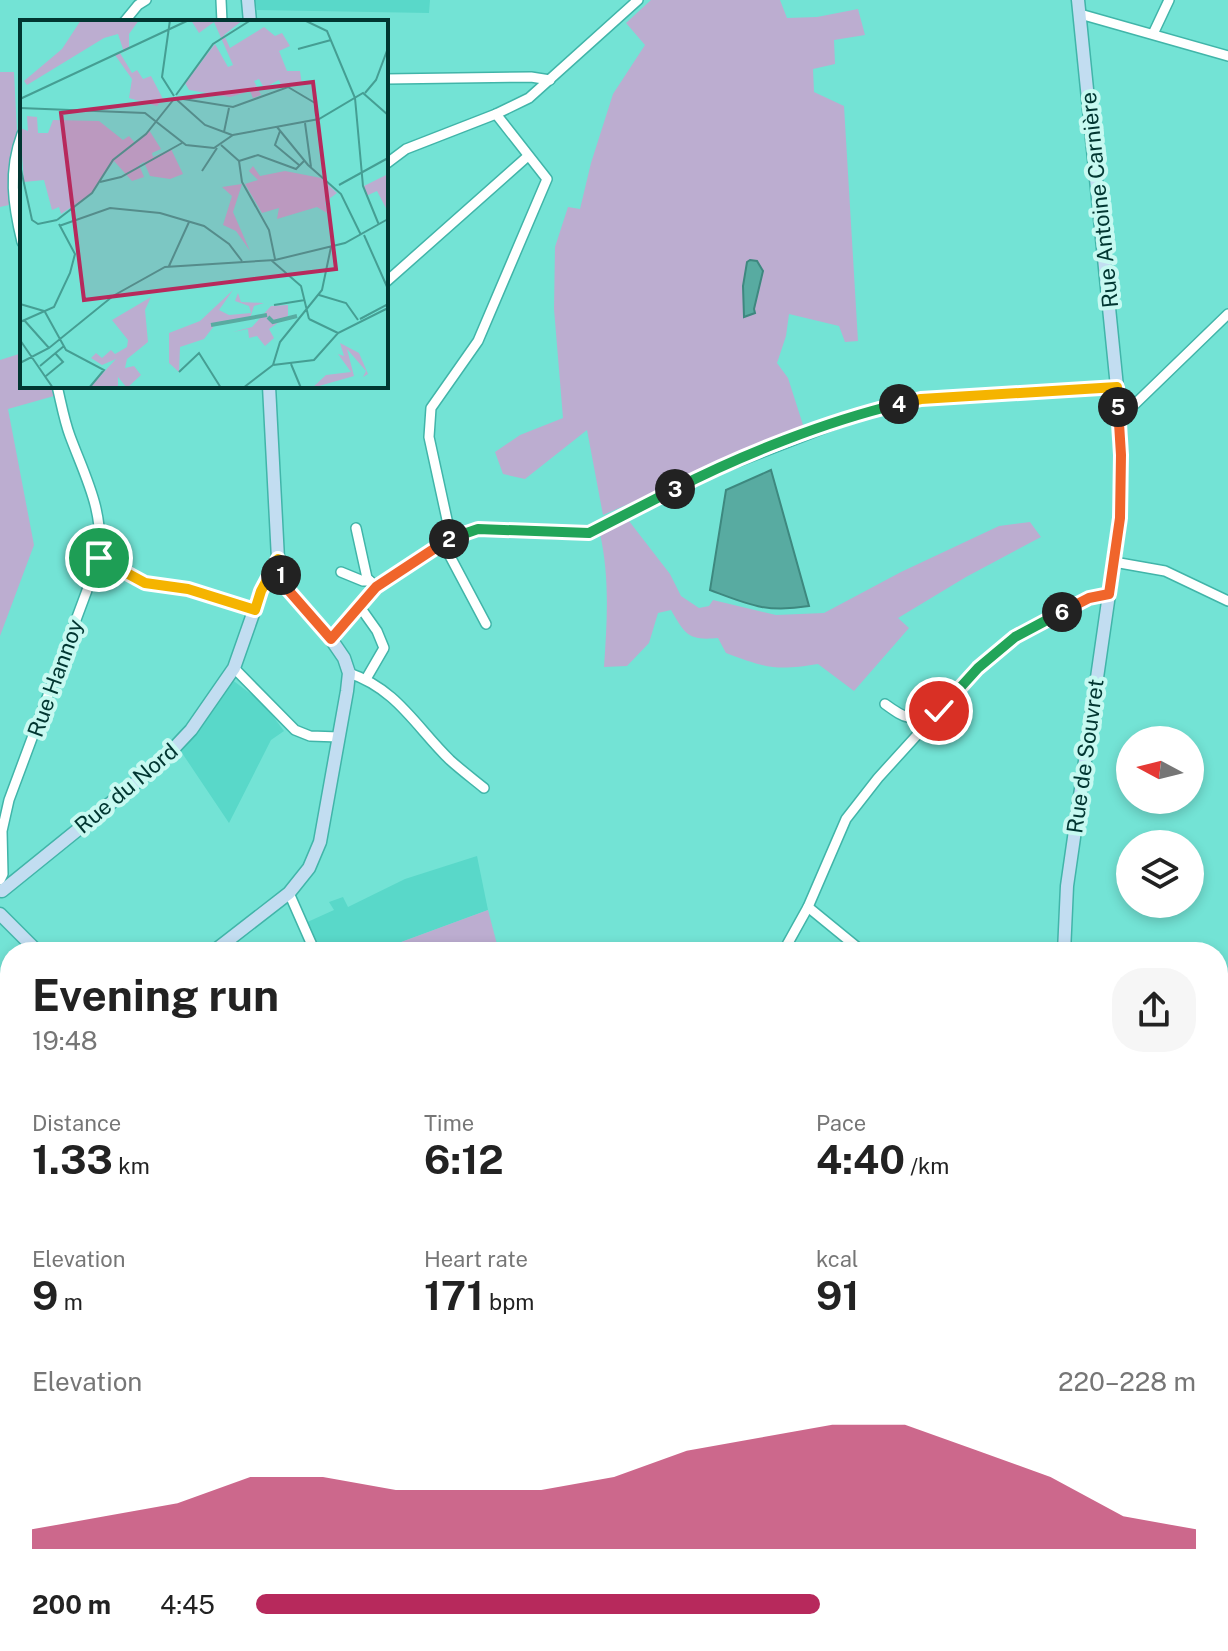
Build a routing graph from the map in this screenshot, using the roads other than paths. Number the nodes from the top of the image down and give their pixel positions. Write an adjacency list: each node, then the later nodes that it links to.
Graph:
1 (146, 0): 8 (street)
2 (221, 0): 9 (street)
3 (248, 0): 10 (main road)
4 (638, 0): 14 (street)
5 (1078, 0): 7 (main road, Rue Antoine Carnière)
6 (1169, 0): 11 (street)
7 (1080, 14): 11 (street); 22 (main road, Rue Antoine Carnière)
8 (126, 20)
9 (222, 20)
10 (250, 20)
11 (1153, 34): 12 (street)
12 (1228, 56)
13 (388, 79): 14 (street)
14 (550, 80): 15 (street)
15 (496, 114): 17 (street); 18 (street)
16 (20, 141): 19 (street)
17 (528, 156): 20 (street); 27 (street)
18 (388, 162)
19 (20, 233)
20 (388, 280)
21 (1228, 314): 25 (street)
22 (1117, 387): 25 (main road, Rue de Souvret); 27 (street)
23 (57, 388): 28 (street, Rue Hannoy)
24 (269, 388): 29 (main road)
25 (1118, 408): 30 (main road, Rue de Souvret)
26 (356, 528): 32 (street)
27 (447, 540): 32 (street); 37 (street)
28 (99, 558): 36 (street); 46 (street, Rue Hannoy)
29 (278, 559): 36 (main road, Rue du Nord); 38 (main road)
30 (1114, 562): 33 (main road, Rue de Souvret); 34 (street)
31 (341, 572): 32 (street)
32 (373, 584): 35 (street)
33 (1109, 594): 43 (street); 56 (main road, Rue de Souvret)
34 (1228, 601)
35 (360, 607): 38 (street); 41 (street)
36 (255, 610): 39 (main road, Rue du Nord)
37 (486, 624)
38 (331, 639): 40 (main road)
39 (234, 668): 44 (street); 46 (main road, Rue du Nord)
40 (349, 673): 41 (street); 44 (main road)
41 (366, 679): 45 (street)
42 (885, 704): 43 (street)
43 (939, 711): 49 (street)
44 (339, 737): 47 (main road)
45 (484, 788)
46 (1, 887): 48 (main road)
47 (289, 893): 52 (main road); 53 (street)
48 (0, 907)
49 (808, 907): 54 (street); 55 (street)
50 (0, 914): 51 (main road)
51 (28, 942)
52 (226, 942)
53 (311, 942)
54 (789, 942)
55 (851, 942)
56 (1064, 942)

